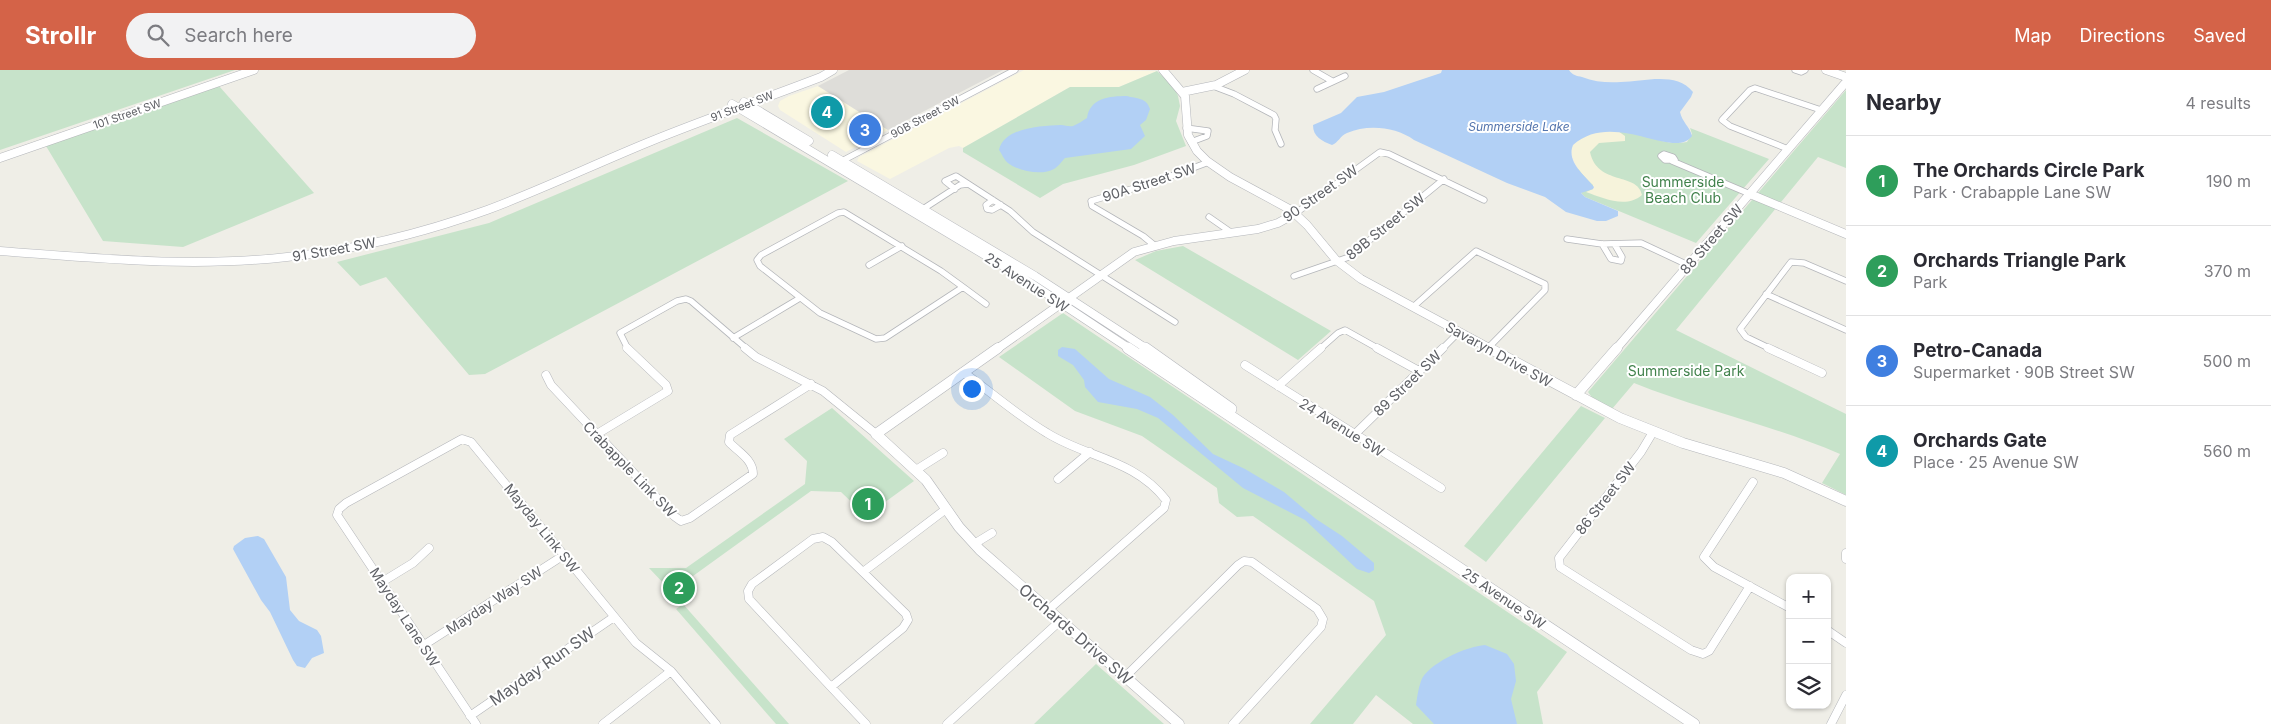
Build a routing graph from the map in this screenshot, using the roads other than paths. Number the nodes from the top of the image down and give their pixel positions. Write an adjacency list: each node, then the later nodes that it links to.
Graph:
1 (254, 70): 25 (street, 101 Street SW)
2 (833, 70): 15 (main road, 91 Street SW); 18 (main road, 91 Street SW)
3 (1015, 70): 28 (street, 90B Street SW)
4 (1163, 70): 17 (street)
5 (1245, 70): 14 (street)
6 (1313, 70): 12 (street)
7 (1795, 70): 8 (street)
8 (1805, 70)
9 (1826, 70): 11 (street)
10 (1345, 76): 12 (street)
11 (1846, 77)
12 (1332, 82): 16 (street)
13 (1846, 82): 19 (street, 88 Street SW)
14 (1216, 84): 17 (street); 23 (street)
15 (786, 89): 18 (main road, 91 Street SW); 20 (main road)
16 (1317, 89)
17 (1182, 92): 21 (street, Savaryn Drive SW)
18 (739, 104): 20 (main road, 25 Avenue SW); 28 (main road, 25 Avenue SW); 47 (main road, 91 Street SW)
19 (1822, 110): 24 (street, 88 Street SW); 24 (street)
20 (769, 117): 28 (main road, 25 Avenue SW)
21 (1186, 128): 22 (street, Savaryn Drive SW); 22 (street)
22 (1191, 142): 27 (street, Savaryn Drive SW)
23 (1281, 144)
24 (1788, 149): 32 (street, 88 Street SW)
25 (0, 158)
26 (1674, 160): 32 (street)
27 (1209, 162): 37 (street, Savaryn Drive SW); 44 (street, 90A Street SW)
28 (838, 163): 36 (main road, 25 Avenue SW); 57 (main road, 25 Avenue SW)
29 (1444, 179): 34 (street, 90 Street SW); 37 (street, 90 Street SW); 48 (street, 89B Street SW)
30 (968, 184): 31 (street); 31 (street); 33 (street)
31 (955, 189): 36 (street)
32 (1751, 192): 39 (street); 41 (street); 50 (street, 88 Street SW)
33 (993, 200): 35 (street); 35 (street)
34 (1484, 200)
35 (1002, 206): 51 (street)
36 (923, 209): 57 (main road, 25 Avenue SW)
37 (1296, 213): 40 (street, 90 Street SW); 48 (street, Savaryn Drive SW)
38 (1209, 217): 40 (street)
39 (1846, 229)
40 (1232, 233): 44 (street, 90 Street SW)
41 (1846, 234)
42 (1567, 238): 43 (street)
43 (1602, 244): 45 (street); 45 (street)
44 (1154, 245): 51 (street, 90 Street SW)
45 (1615, 245): 50 (street)
46 (902, 246): 49 (street); 54 (street); 56 (street)
47 (0, 251)
48 (1339, 262): 52 (street, 89B Street SW); 59 (street, Savaryn Drive SW)
49 (869, 265)
50 (1688, 265): 72 (street, 88 Street SW)
51 (1101, 275): 57 (street, 90 Street SW); 60 (street)
52 (1294, 276)
53 (1846, 281): 55 (street)
54 (963, 287): 56 (street); 58 (street)
55 (1766, 294): 61 (street); 68 (street)
56 (800, 298): 63 (street)
57 (1064, 301): 67 (street, 90 Street SW); 114 (main road, 25 Avenue SW)
58 (986, 304)
59 (1413, 307): 62 (street, Savaryn Drive SW); 64 (street)
60 (1175, 322)
61 (1846, 330)
62 (1459, 332): 64 (street, Savaryn Drive SW); 66 (street, 89 Street SW)
63 (733, 338): 70 (street, Orchards Drive SW); 74 (street, Orchards Drive SW)
64 (1488, 348): 72 (street, Savaryn Drive SW)
65 (1245, 366): 71 (street, 24 Avenue SW)
66 (1419, 371): 71 (street); 76 (street, 89 Street SW)
67 (963, 372): 75 (street, 90 Street SW); 78 (street)
68 (1822, 373)
69 (546, 375): 74 (street, Crabapple Link SW)
70 (811, 384): 74 (street, Crabapple Link SW); 75 (street, Orchards Drive SW)
71 (1278, 386): 76 (street, 24 Avenue SW)
72 (1576, 395): 73 (street, Savaryn Drive SW)
73 (1653, 432): 83 (street, Savaryn Drive SW); 94 (street, 86 Street SW)
74 (597, 434)
75 (876, 434): 79 (street, Orchards Drive SW)
76 (1354, 435): 82 (street, 24 Avenue SW)
77 (942, 452): 79 (street)
78 (1090, 452): 80 (street); 96 (street)
79 (916, 470): 85 (street, Orchards Drive SW)
80 (1058, 479)
81 (1753, 482): 94 (street)
82 (1441, 488)
83 (1846, 501)
84 (339, 509): 90 (street, Mayday Link SW); 93 (street, Mayday Lane SW)
85 (946, 509): 87 (street, Orchards Drive SW); 92 (street)
86 (992, 533): 87 (street)
87 (974, 544): 96 (street, Orchards Drive SW)
88 (429, 548): 93 (street)
89 (1846, 553): 91 (street)
90 (564, 555): 97 (street, Mayday Link SW); 101 (street, Mayday Way SW)
91 (1846, 559)
92 (863, 572): 104 (street); 104 (street)
93 (382, 582): 101 (street, Mayday Lane SW)
94 (1750, 586): 95 (street)
95 (1786, 606)
96 (1048, 610): 98 (street, Orchards Drive SW)
97 (614, 616): 102 (street, Mayday Link SW); 106 (street, Mayday Run SW)
98 (1060, 621): 103 (street, Orchards Drive SW); 111 (street)
99 (1831, 633): 100 (street)
100 (1846, 643)
101 (424, 645): 106 (street, Mayday Lane SW)
102 (672, 671): 108 (street); 109 (street, Mayday Link SW)
103 (1124, 677): 112 (street, Orchards Drive SW); 113 (street)
104 (831, 687): 110 (street)
105 (1846, 695): 115 (street)
106 (470, 716): 107 (street, Mayday Lane SW)
107 (476, 724)
108 (603, 724)
109 (716, 724)
110 (866, 724)
111 (947, 724)
112 (1179, 724)
113 (1233, 724)
114 (1694, 724)
115 (1831, 724)

